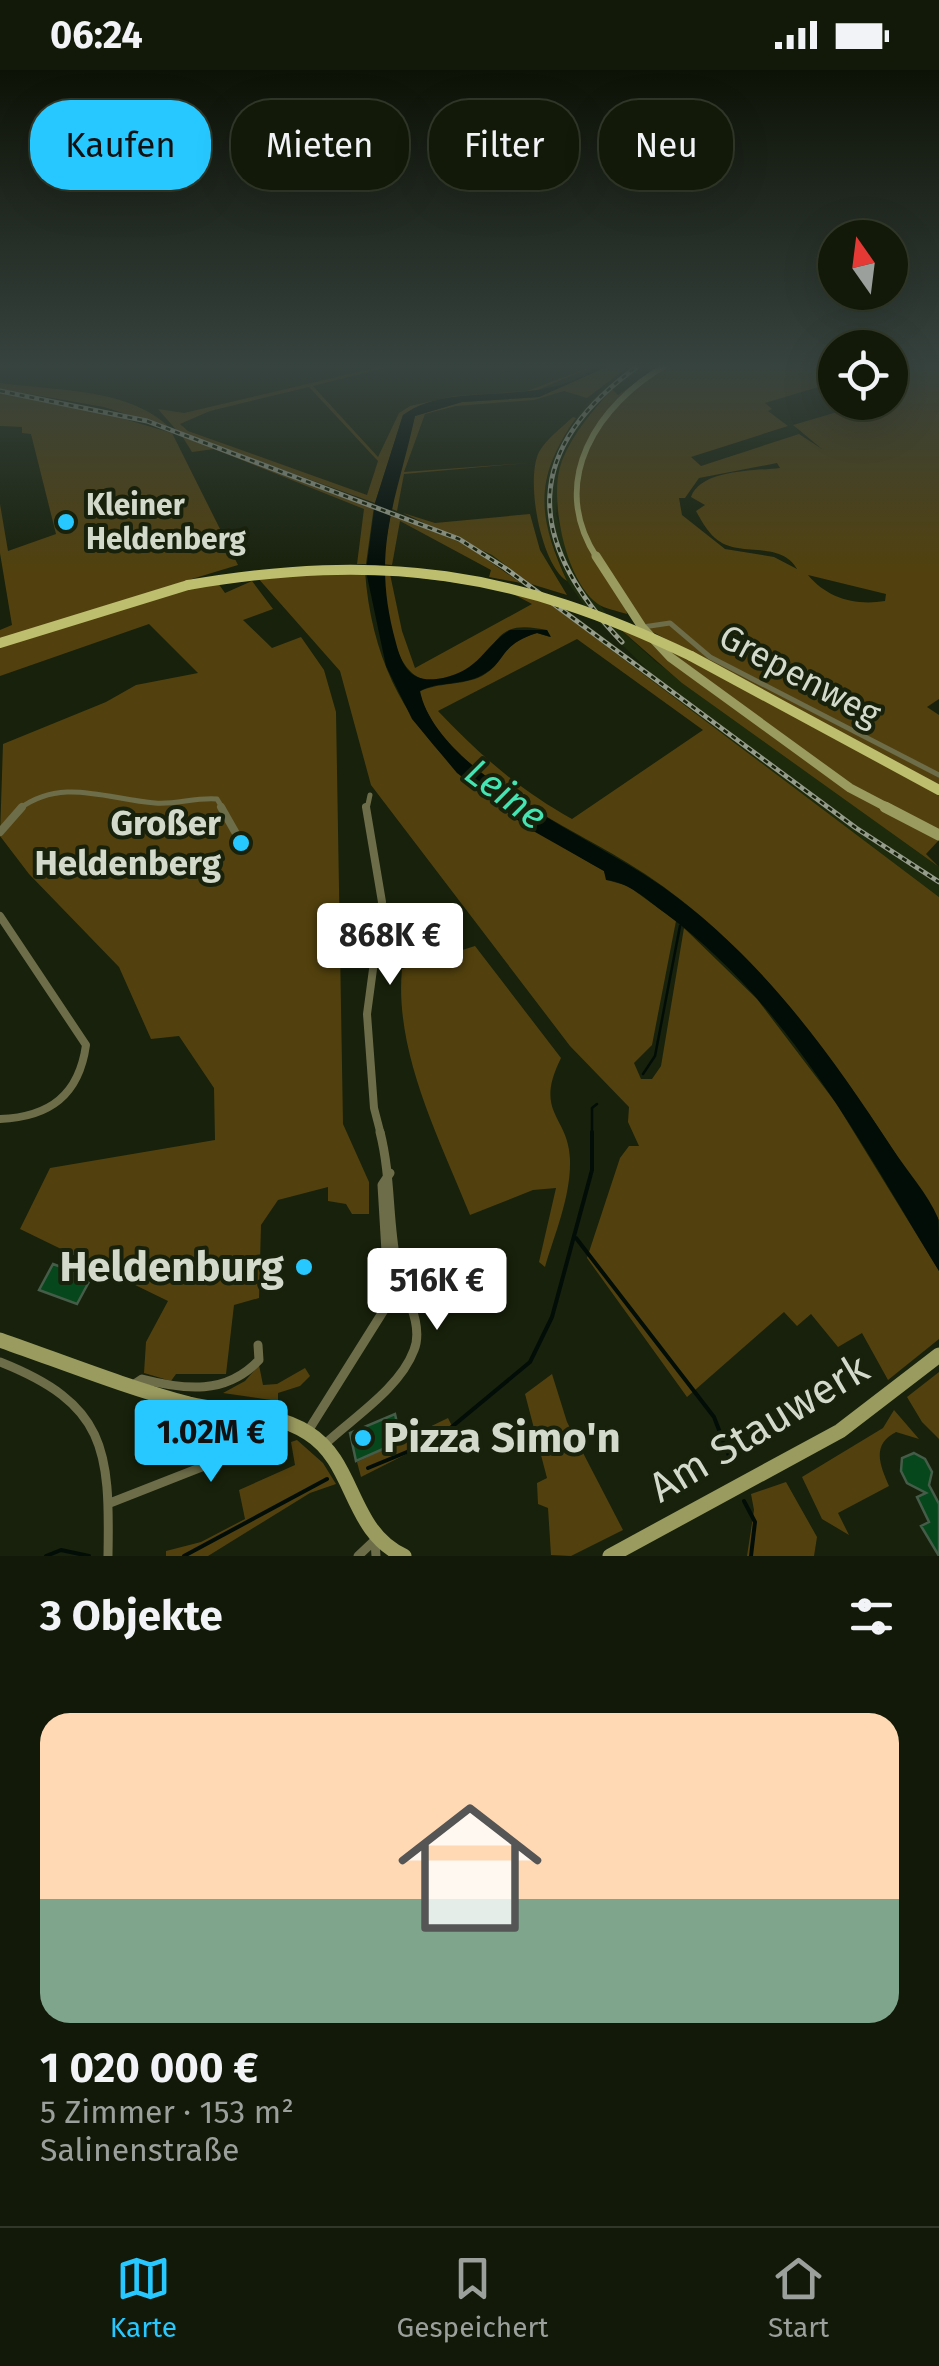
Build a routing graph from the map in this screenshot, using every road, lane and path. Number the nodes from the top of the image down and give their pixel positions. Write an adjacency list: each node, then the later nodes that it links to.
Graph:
1 (595, 433): 2 (street)
2 (642, 627): 4 (street, Grepenweg); 8 (street)
3 (0, 643): 5 (main road, bridge)
4 (939, 775)
5 (939, 790)
6 (370, 795): 12 (street)
7 (0, 832): 9 (street)
8 (939, 835)
9 (238, 837)
10 (0, 916): 11 (street)
11 (0, 1119)
12 (390, 1173): 19 (street); 20 (street)
13 (0, 1340): 17 (street)
14 (258, 1345): 17 (street)
15 (939, 1355): 26 (street, Am Stauwerk)
16 (0, 1362): 21 (street)
17 (130, 1387): 18 (street)
18 (278, 1420): 19 (street); 21 (street)
19 (307, 1432): 20 (street)
20 (325, 1444): 22 (street)
21 (110, 1503): 23 (street)
22 (375, 1548): 24 (street); 25 (street)
23 (108, 1550)
24 (358, 1556)
25 (404, 1556)
26 (610, 1556)

